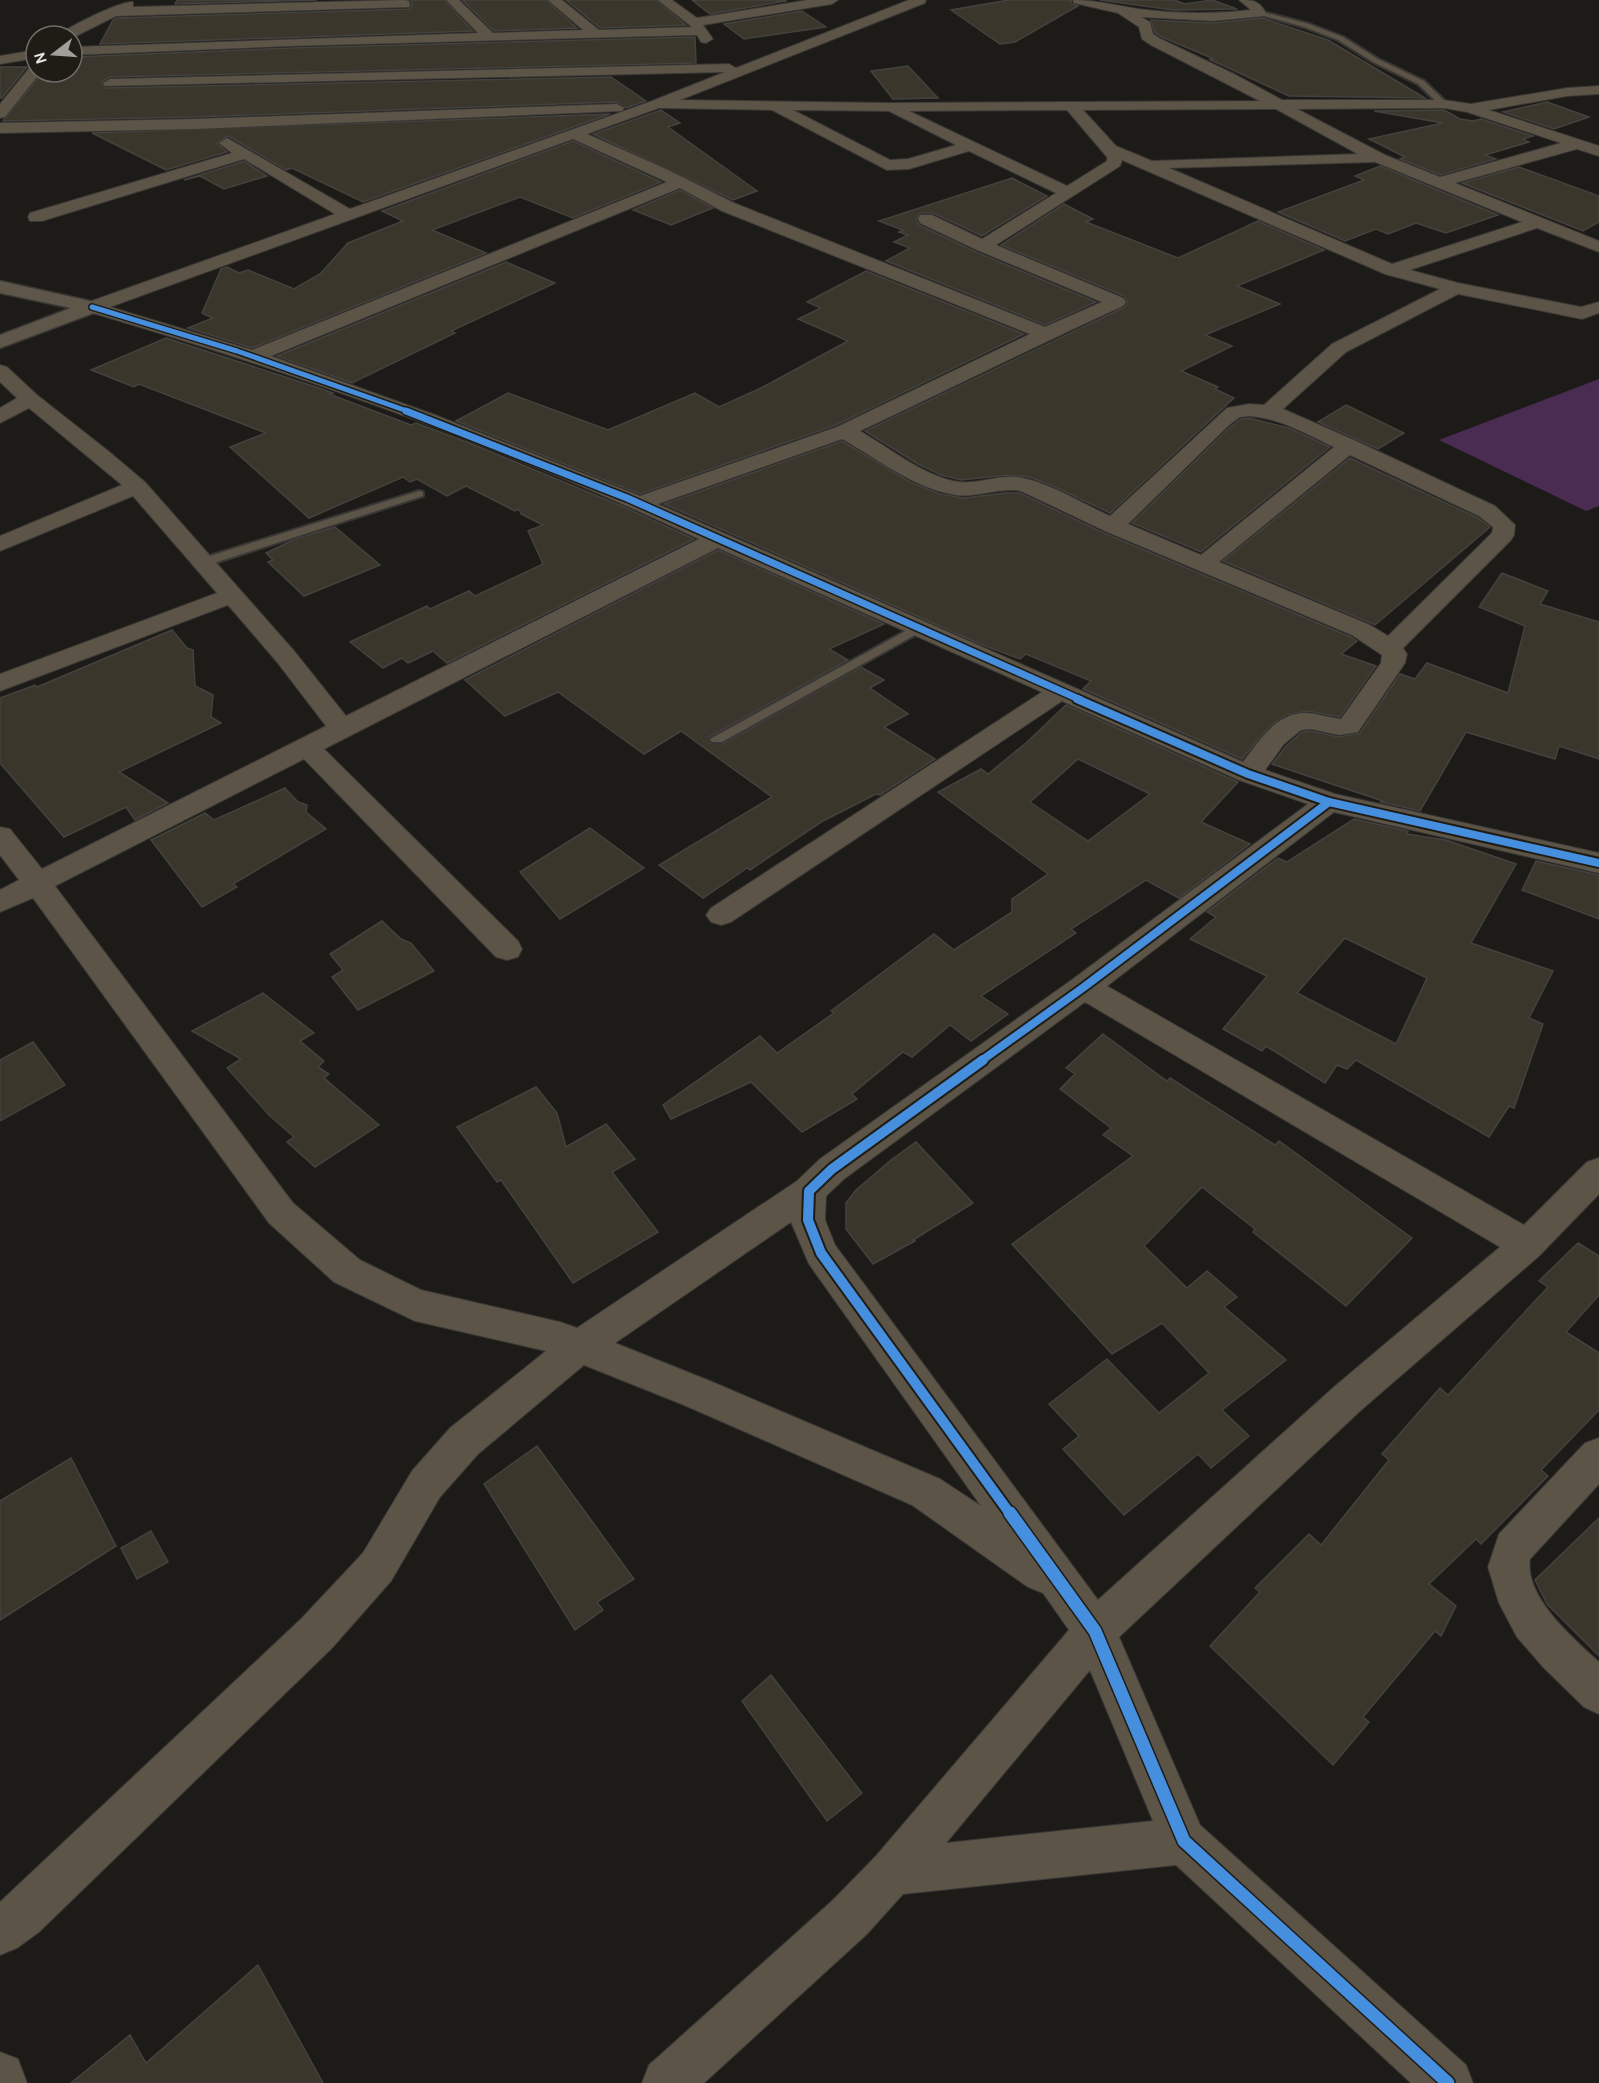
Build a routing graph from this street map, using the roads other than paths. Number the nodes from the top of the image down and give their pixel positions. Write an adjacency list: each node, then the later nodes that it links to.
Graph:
1 (145, 0): 11 (street)
2 (452, 0): 19 (street)
3 (554, 0): 17 (street)
4 (664, 0): 15 (street)
5 (832, 0): 15 (street)
6 (1079, 0): 12 (street)
7 (1245, 0): 13 (street)
8 (915, 1): 26 (street)
9 (404, 2): 10 (street); 20 (street)
10 (304, 7): 11 (street); 16 (street)
11 (110, 12): 14 (street)
12 (1124, 13): 13 (street); 33 (street)
13 (1259, 13): 35 (lane)
14 (84, 26)
15 (699, 26): 17 (street); 25 (street)
16 (295, 32): 20 (street); 21 (street); 30 (street)
17 (595, 33): 18 (street)
18 (533, 35): 19 (street); 28 (street)
19 (489, 36): 20 (street)
20 (392, 39)
21 (129, 47): 22 (street); 30 (street)
22 (84, 50)
23 (24, 55): 24 (street)
24 (0, 60)
25 (706, 67): 26 (street); 27 (street); 32 (street)
26 (745, 68): 34 (street)
27 (638, 69): 28 (street); 32 (street)
28 (532, 81): 30 (street); 42 (street)
29 (24, 84): 43 (street)
30 (276, 84)
31 (1599, 90): 40 (street)
32 (633, 101): 34 (street); 42 (street); 49 (street)
33 (1276, 103): 35 (street); 36 (street); 56 (street)
34 (657, 104): 37 (street)
35 (1444, 104): 40 (street)
36 (1070, 105): 38 (street); 50 (street)
37 (773, 106): 39 (street); 52 (street)
38 (978, 106): 39 (street); 44 (street)
39 (888, 107): 52 (street)
40 (1470, 108): 51 (street)
41 (91, 109): 46 (street)
42 (529, 113): 45 (street)
43 (0, 114)
44 (1043, 122)
45 (195, 124): 46 (street); 55 (street)
46 (79, 126): 47 (street)
47 (0, 128)
48 (1076, 130): 50 (street)
49 (574, 134): 59 (street); 61 (street)
50 (1098, 135): 53 (street)
51 (1576, 144): 54 (street); 58 (street)
52 (971, 146): 60 (street)
53 (1111, 149): 57 (street); 60 (street)
54 (1599, 152)
55 (245, 154): 61 (street); 62 (street)
56 (1379, 158): 57 (street); 58 (street)
57 (1147, 164): 67 (street)
58 (1441, 182): 64 (street)
59 (679, 183): 73 (street); 75 (street)
60 (1069, 193): 65 (street)
61 (350, 216): 72 (street)
62 (36, 217)
63 (926, 219): 65 (street)
64 (1538, 222): 66 (street); 67 (street)
65 (983, 246): 73 (street)
66 (1599, 247)
67 (1390, 270): 69 (street)
68 (0, 287): 70 (main road)
69 (1456, 288): 71 (street); 78 (street)
70 (30, 294): 72 (main road); 74 (main road)
71 (1599, 307)
72 (92, 308): 74 (main road); 75 (street)
73 (1045, 334): 80 (street)
74 (9, 338)
75 (255, 356): 84 (street)
76 (0, 371): 77 (street)
77 (30, 399): 79 (street); 82 (street)
78 (1269, 411): 81 (street); 85 (street)
79 (0, 417)
80 (844, 431): 84 (street); 85 (street)
81 (1349, 445): 89 (street); 92 (street)
82 (137, 487): 87 (street); 88 (street)
83 (419, 494): 88 (lane)
84 (640, 503): 86 (street)
85 (1113, 525): 89 (street)
86 (717, 539): 91 (street); 95 (street)
87 (0, 544)
88 (204, 562): 90 (street)
89 (1203, 564): 92 (street)
90 (233, 595): 93 (street); 95 (street)
91 (920, 627): 94 (street); 96 (lane)
92 (1389, 649): 98 (street)
93 (0, 684)
94 (1061, 691): 98 (street); 104 (street)
95 (341, 728): 97 (street)
96 (717, 739)
97 (306, 746): 102 (street); 105 (street)
98 (1248, 774): 99 (street)
99 (1329, 802): 101 (street); 106 (street)
100 (0, 836): 102 (street)
101 (1599, 863)
102 (38, 884): 103 (street); 110 (street)
103 (0, 902)
104 (721, 915)
105 (507, 949)
106 (1084, 987): 108 (street); 109 (street)
107 (1599, 1172): 109 (street)
108 (809, 1191): 110 (street); 112 (street)
109 (1527, 1245): 113 (street)
110 (580, 1346): 112 (street); 117 (street)
111 (1599, 1456): 114 (street)
112 (1064, 1588): 113 (street)
113 (1095, 1631): 115 (street); 116 (street)
114 (1599, 1692)
115 (1184, 1841): 116 (street); 121 (street)
116 (892, 1872): 120 (street)
117 (0, 1931)
118 (0, 2078): 119 (street)
119 (2, 2083)
120 (667, 2083)
121 (1448, 2083)

